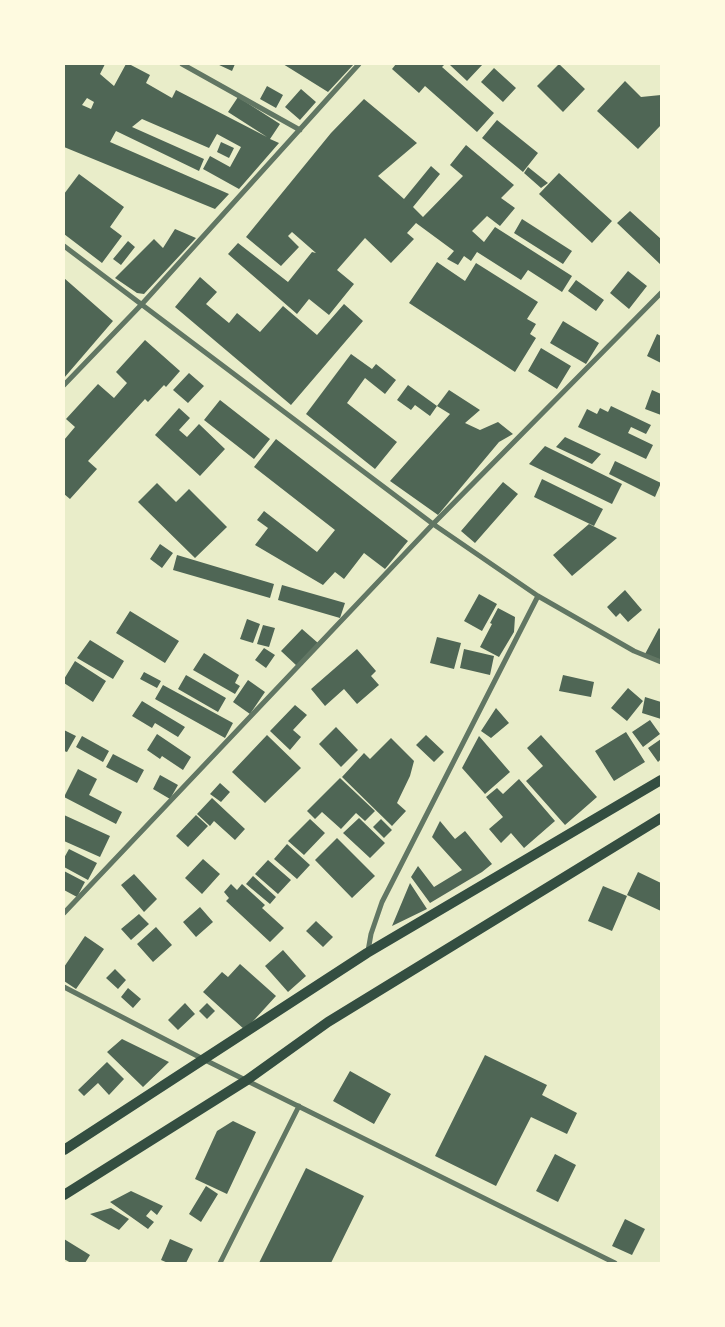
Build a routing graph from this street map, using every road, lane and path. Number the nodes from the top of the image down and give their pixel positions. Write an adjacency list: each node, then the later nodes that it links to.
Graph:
1 (182, 64): 3 (street)
2 (359, 64): 3 (street)
3 (300, 130): 6 (street)
4 (64, 246): 6 (street)
5 (661, 293): 8 (street)
6 (142, 304): 7 (street); 8 (street)
7 (64, 385)
8 (433, 524): 9 (street); 13 (street)
9 (538, 596): 10 (street); 14 (street)
10 (661, 662)
11 (661, 780): 14 (main road)
12 (661, 818): 17 (main road)
13 (64, 913)
14 (367, 953): 16 (main road)
15 (64, 987): 16 (street)
16 (203, 1059): 17 (street); 19 (main road)
17 (247, 1080): 18 (street); 20 (main road)
18 (299, 1106): 21 (street); 22 (street)
19 (64, 1150)
20 (64, 1195)
21 (220, 1263)
22 (615, 1263)

